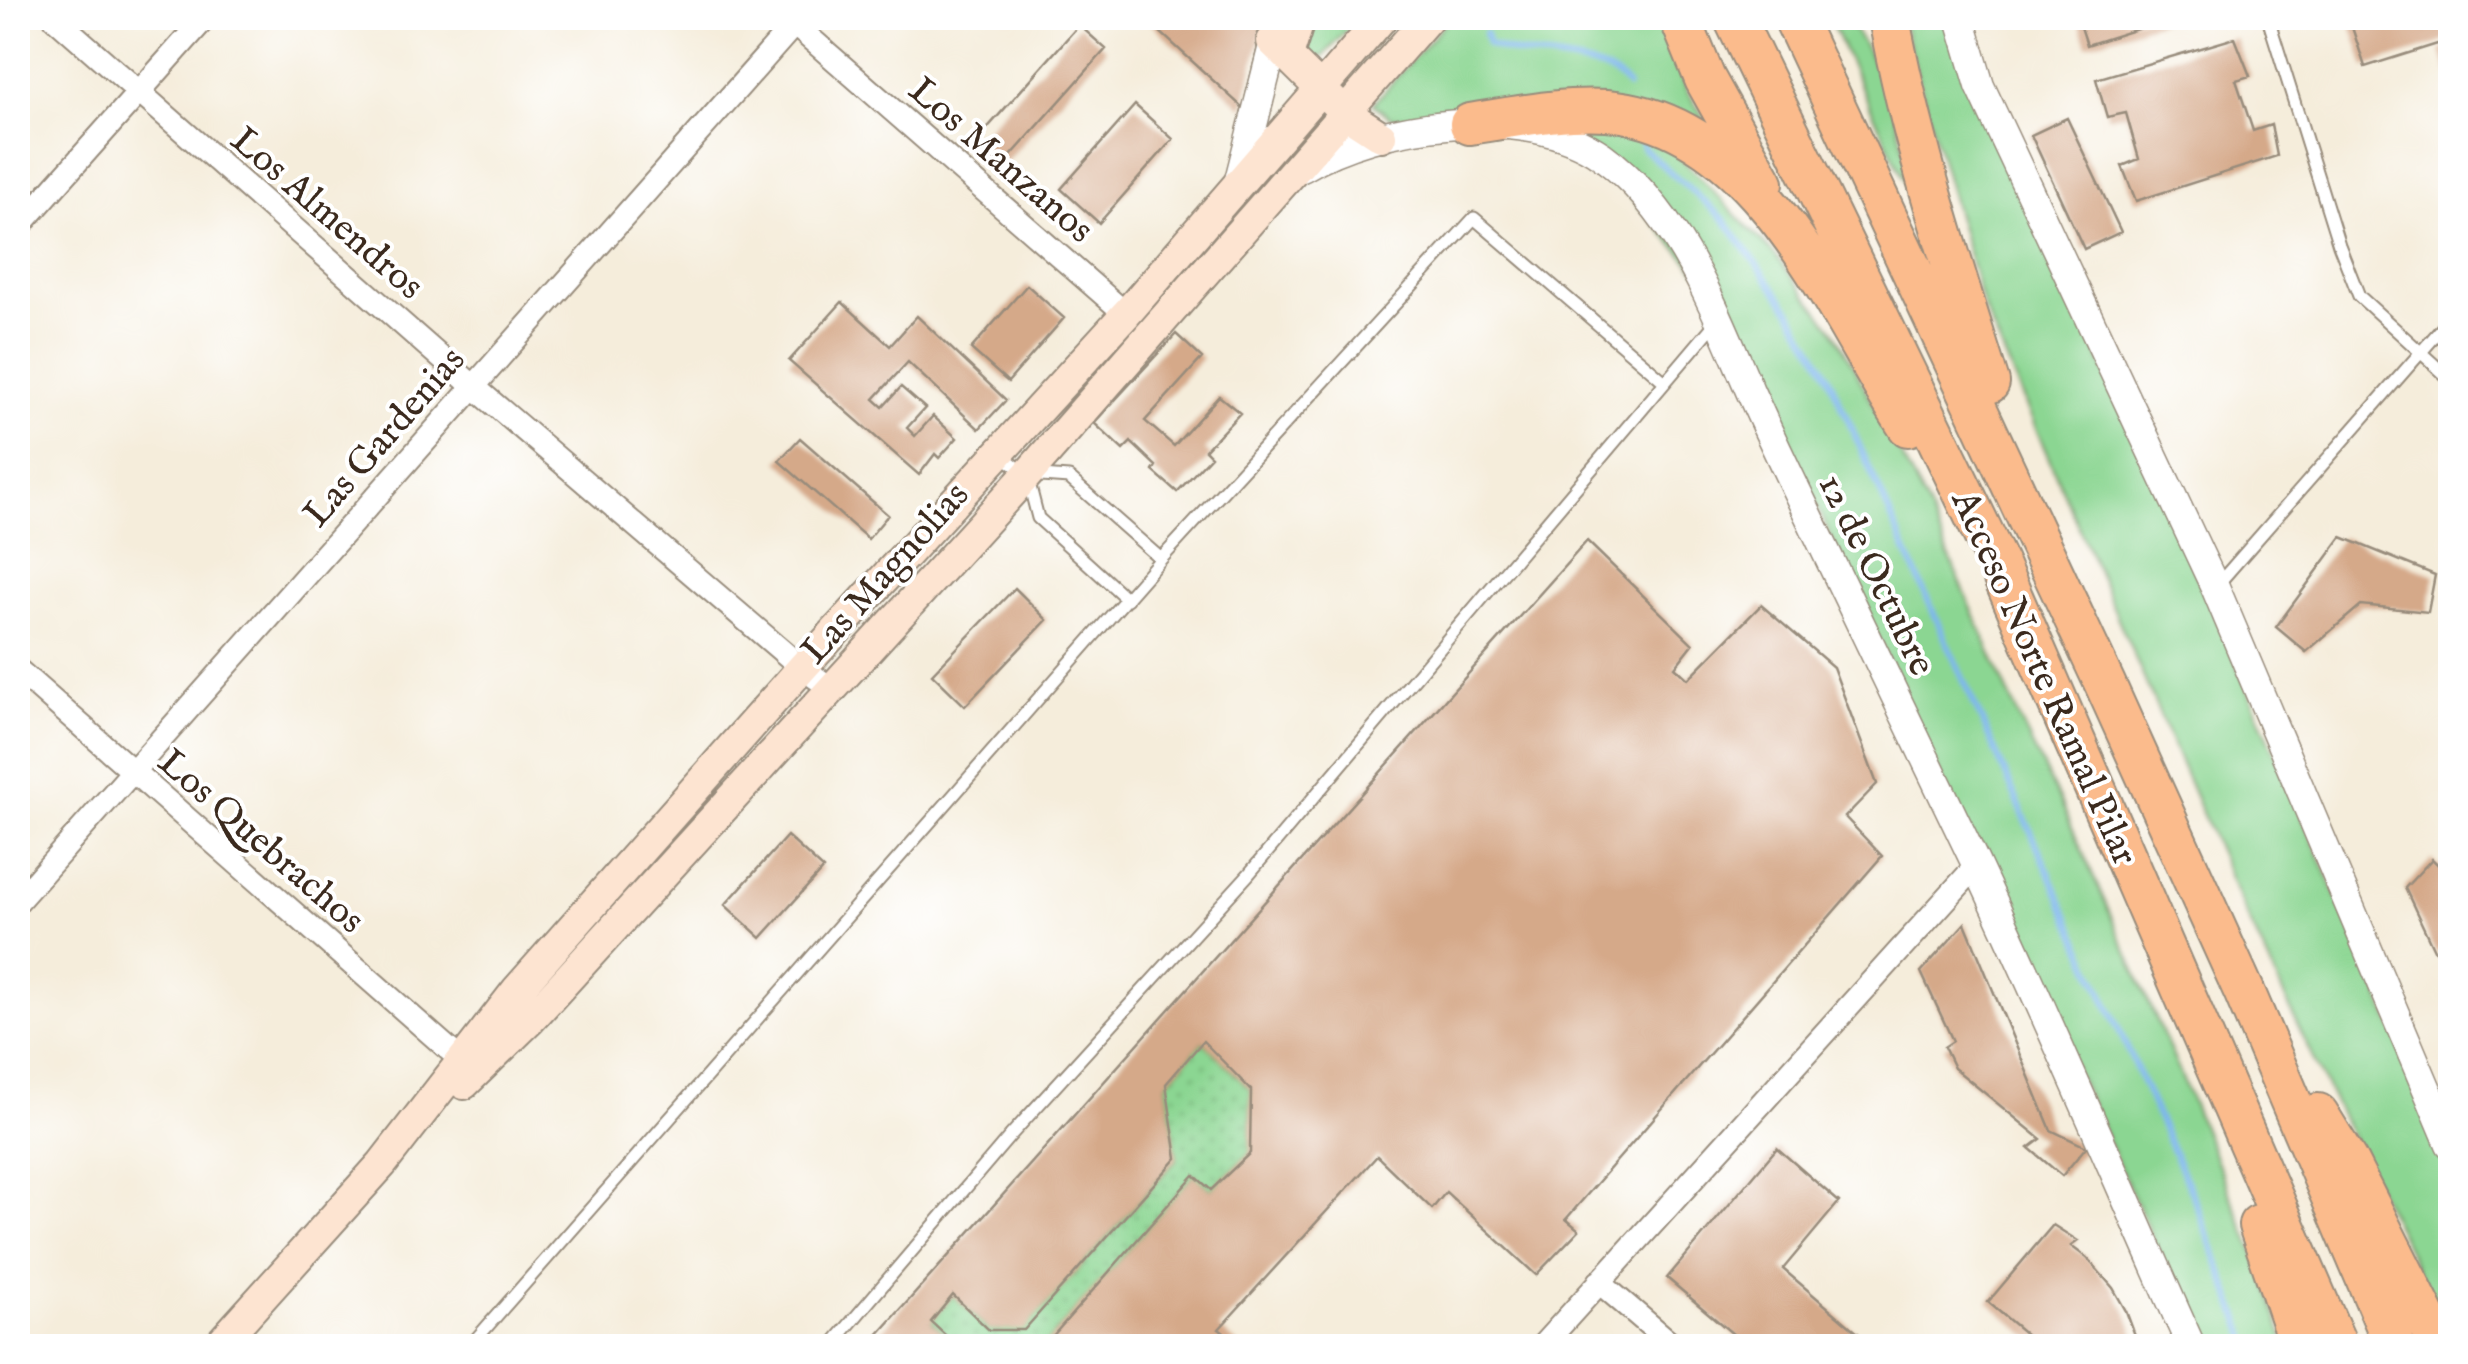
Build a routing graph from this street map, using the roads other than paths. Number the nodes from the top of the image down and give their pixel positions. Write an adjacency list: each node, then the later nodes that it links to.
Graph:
1 (56, 18): 16 (street, Los Almendros)
2 (205, 18): 16 (street)
3 (1300, 18): 14 (main road)
4 (1382, 18): 15 (main road, Las Magnolias)
5 (1428, 18): 18 (main road, Las Magnolias)
6 (1680, 18): 24 (highway)
7 (1734, 18): 36 (highway, Acceso Norte Ramal Pilar)
8 (1794, 18): 34 (highway, Acceso Norte Ramal Pilar)
9 (1866, 18): 17 (highway)
10 (1889, 18): 17 (highway)
11 (1960, 18): 37 (street)
12 (2268, 18): 28 (lane)
13 (794, 20): 25 (street, Los Manzanos); 31 (street, Las Gardenias)
14 (1280, 38): 15 (main road); 22 (street)
15 (1318, 88): 18 (main road); 22 (main road, Las Magnolias)
16 (138, 92): 23 (street); 31 (street, Los Almendros)
17 (1903, 93): 34 (highway)
18 (1344, 112): 20 (main road); 21 (main road, Las Magnolias)
19 (1470, 124): 20 (street, 12 de Octubre); 24 (highway); 26 (street, 12 de Octubre)
20 (1381, 136): 21 (street, 12 de Octubre)
21 (1288, 176): 33 (main road, Las Magnolias)
22 (1239, 180): 25 (main road, Las Magnolias)
23 (18, 228)
24 (1789, 229): 36 (highway)
25 (1126, 314): 32 (main road, Las Magnolias)
26 (1718, 319): 30 (lane); 43 (street, 12 de Octubre)
27 (2450, 319): 28 (lane)
28 (2421, 353): 29 (lane); 37 (lane)
29 (2450, 379)
30 (1665, 382): 35 (lane); 53 (lane)
31 (473, 386): 39 (street, Los Almendros); 42 (street, Las Gardenias)
32 (998, 452): 33 (lane); 39 (main road, Las Magnolias)
33 (1027, 474): 35 (lane); 38 (lane); 41 (main road, Las Magnolias)
34 (2035, 530): 46 (highway, Acceso Norte Ramal Pilar)
35 (1161, 559): 38 (lane)
36 (1997, 562): 45 (highway, Acceso Norte Ramal Pilar)
37 (2215, 588): 48 (street)
38 (1127, 599): 52 (lane)
39 (802, 668): 41 (street, Los Almendros); 47 (main road, Las Magnolias)
40 (18, 670): 42 (street, Los Quebrachos)
41 (832, 690): 49 (main road, Las Magnolias)
42 (133, 774): 44 (street, Las Gardenias); 47 (street, Los Quebrachos)
43 (1976, 866): 50 (street); 56 (street, 12 de Octubre)
44 (18, 901)
45 (2156, 922): 57 (highway); 58 (highway, Acceso Norte Ramal Pilar)
46 (2244, 991): 59 (highway, Acceso Norte Ramal Pilar); 60 (highway)
47 (462, 1060): 49 (main road, Las Magnolias)
48 (2450, 1144)
49 (382, 1164): 51 (main road, Las Magnolias)
50 (1599, 1282): 54 (street); 55 (street)
51 (218, 1346)
52 (470, 1346)
53 (831, 1346)
54 (1542, 1346)
55 (1674, 1346)
56 (2190, 1346)
57 (2300, 1346)
58 (2337, 1346)
59 (2395, 1346)
60 (2440, 1346)

